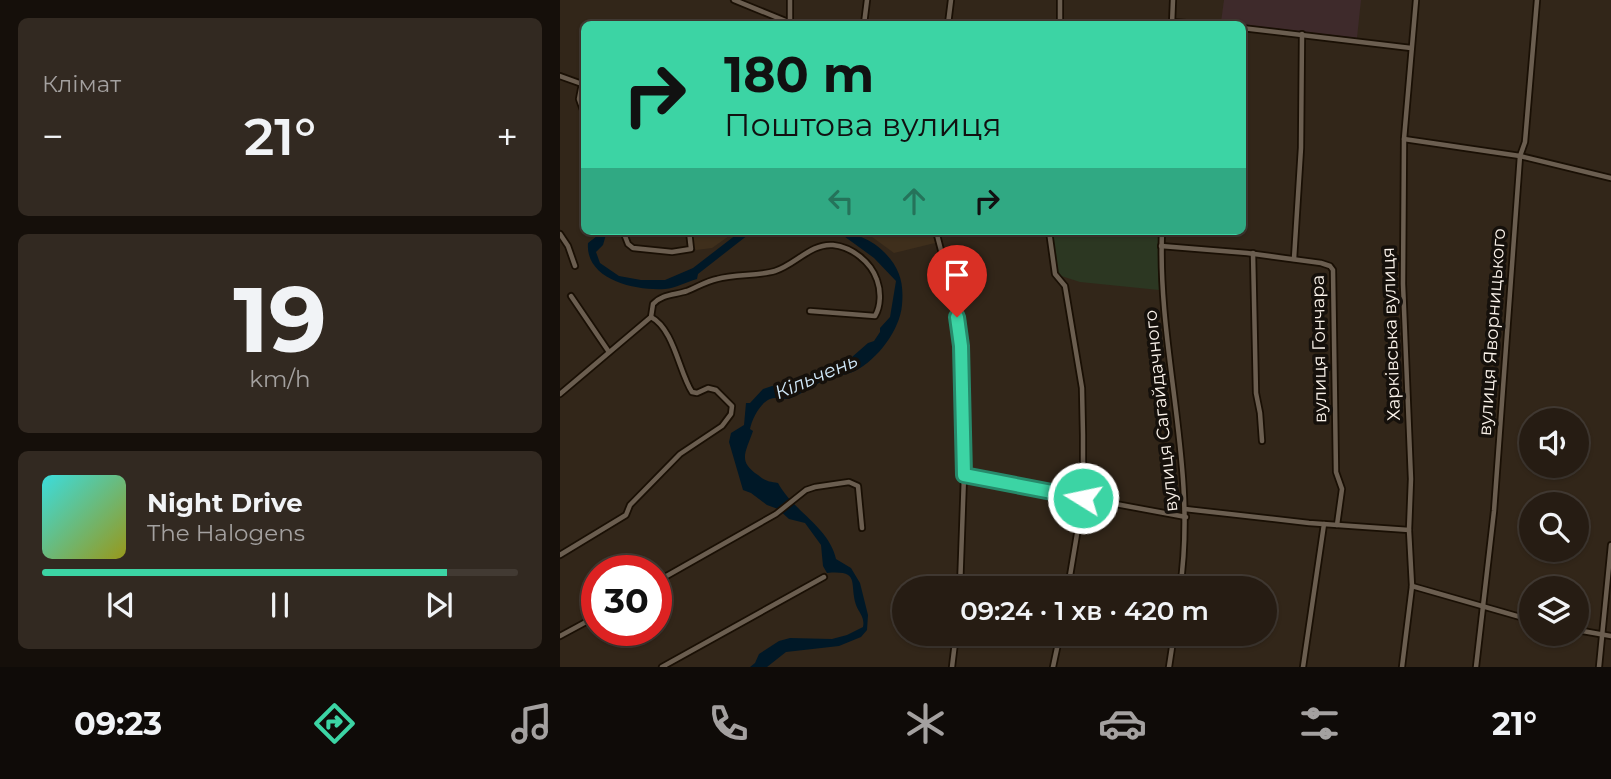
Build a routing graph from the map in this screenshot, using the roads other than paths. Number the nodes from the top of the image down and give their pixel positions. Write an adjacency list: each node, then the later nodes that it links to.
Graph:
1 (734, 0): 9 (street)
2 (790, 0): 10 (street)
3 (867, 0): 11 (street)
4 (951, 0): 12 (street)
5 (1060, 0): 13 (street)
6 (1173, 0): 14 (street)
7 (1416, 0): 17 (street, Харківська вулиця)
8 (1537, 0): 21 (street, вулиця Яворницького)
9 (785, 21)
10 (792, 21)
11 (864, 21)
12 (948, 21)
13 (1060, 21)
14 (1172, 21)
15 (1246, 28): 16 (street)
16 (1302, 34): 17 (street); 31 (street, вулиця Гончара)
17 (1411, 48): 20 (street, Харківська вулиця)
18 (560, 76): 19 (street)
19 (581, 84)
20 (1404, 139): 21 (street); 46 (street, Харківська вулиця)
21 (1520, 156): 22 (street); 55 (street, вулиця Яворницького)
22 (1611, 178)
23 (560, 233): 32 (street)
24 (624, 235): 25 (street)
25 (689, 235)
26 (937, 235): 39 (street)
27 (1050, 235): 40 (street)
28 (1162, 235): 29 (street, вулиця Сагайдачного)
29 (1161, 246): 30 (street); 41 (street, вулиця Сагайдачного)
30 (1253, 253): 31 (street); 38 (street)
31 (1294, 259): 44 (street, вулиця Гончара)
32 (575, 266)
33 (571, 296): 36 (street)
34 (810, 311): 35 (street)
35 (651, 317): 36 (street); 48 (street)
36 (609, 352): 37 (street)
37 (560, 394)
38 (1262, 441)
39 (964, 475): 40 (street); 50 (street)
40 (1083, 498): 42 (street); 51 (street)
41 (1185, 509): 42 (street, вулиця Сагайдачного); 43 (street)
42 (1186, 517): 52 (street, вулиця Сагайдачного)
43 (1324, 524): 44 (street); 69 (street)
44 (1337, 525): 46 (street)
45 (862, 528): 49 (street)
46 (1409, 530): 54 (street, Харківська вулиця)
47 (1611, 545): 59 (street)
48 (560, 555)
49 (672, 573)
50 (960, 576)
51 (1070, 576)
52 (1181, 576)
53 (824, 577): 65 (street)
54 (1412, 586): 55 (street); 70 (street, Харківська вулиця)
55 (1484, 606): 56 (street); 71 (street, вулиця Яворницького)
56 (1519, 616)
57 (581, 625): 60 (street)
58 (1589, 632): 59 (street)
59 (1602, 635): 61 (street); 72 (street)
60 (560, 636)
61 (1611, 636)
62 (955, 646): 66 (street)
63 (1057, 646): 67 (street)
64 (1172, 646): 68 (street)
65 (662, 667)
66 (952, 667)
67 (1053, 667)
68 (1169, 667)
69 (1303, 667)
70 (1402, 667)
71 (1476, 667)
72 (1599, 667)

